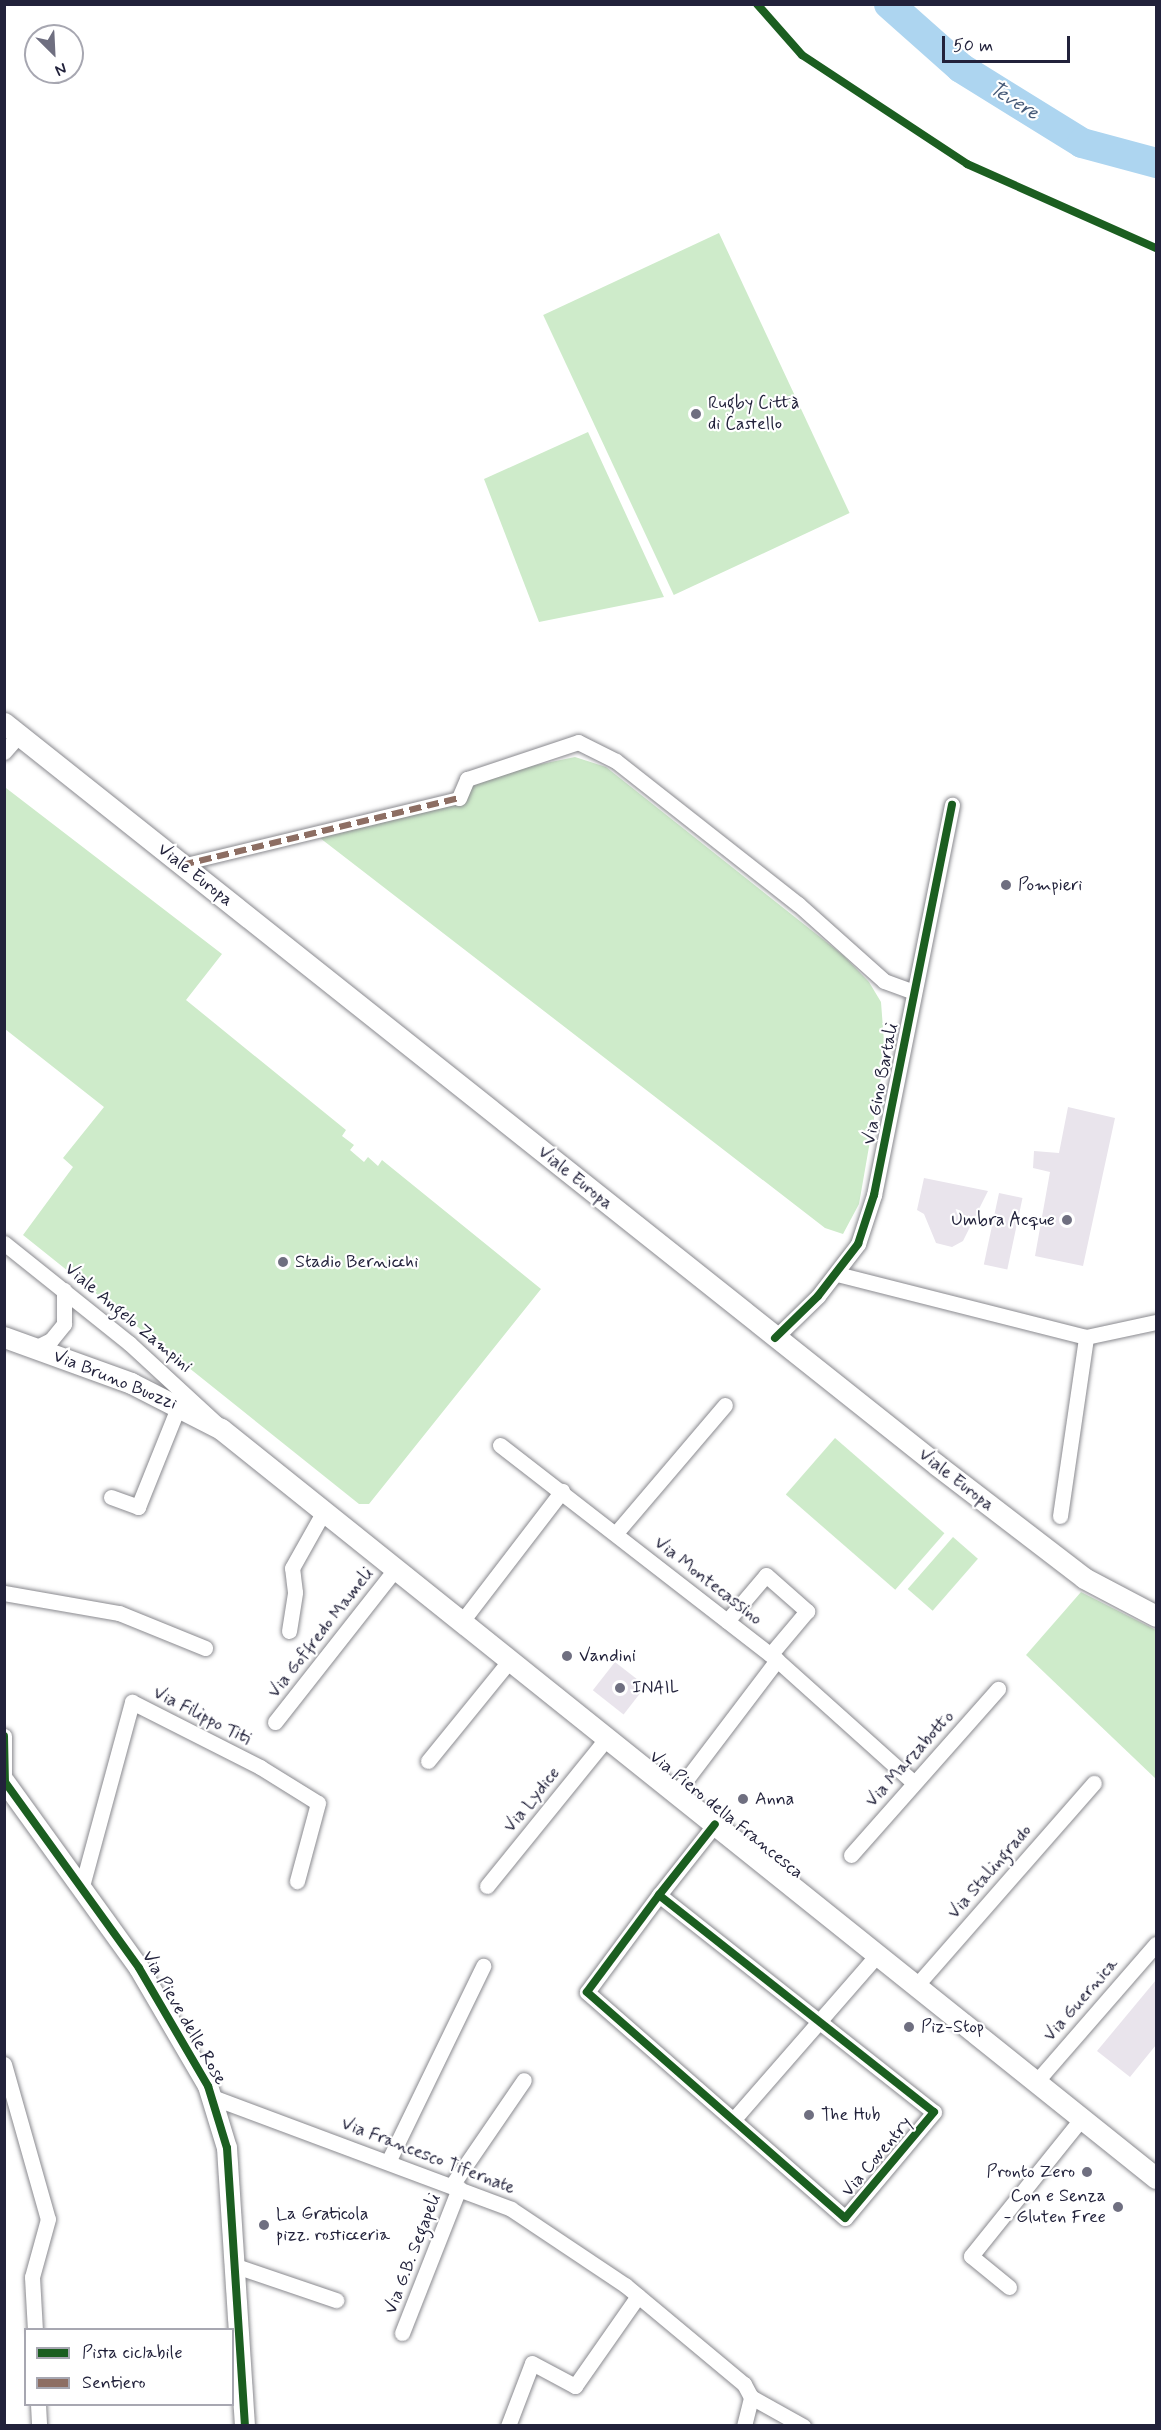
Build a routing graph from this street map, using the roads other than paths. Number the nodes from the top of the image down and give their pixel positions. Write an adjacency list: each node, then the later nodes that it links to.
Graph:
1 (12, 729): 2 (street); 5 (main road, Viale Europa)
2 (4, 752)
3 (459, 798): 5 (street); 6 (street)
4 (952, 805): 6 (street, Via Gino Bartali)
5 (182, 865): 13 (main road, Viale Europa)
6 (914, 992): 8 (street, Via Gino Bartali)
7 (4, 1243): 9 (street, Viale Angelo Zampini)
8 (837, 1274): 12 (street); 13 (street, Via Gino Bartali)
9 (64, 1290): 14 (street); 17 (street, Viale Angelo Zampini)
10 (1156, 1322): 12 (street)
11 (4, 1337): 14 (main road, Via Bruno Buozzi)
12 (1086, 1337): 23 (street)
13 (775, 1338): 27 (main road, Viale Europa)
14 (35, 1348): 15 (main road, Via Bruno Buozzi)
15 (179, 1405): 17 (main road, Via Bruno Buozzi); 21 (street)
16 (725, 1405): 24 (street)
17 (221, 1429): 19 (main road, Via Bruno Buozzi)
18 (500, 1445): 20 (street, Via Montecassino)
19 (279, 1473): 22 (main road, Via Piero della Francesca)
20 (562, 1491): 24 (street, Via Montecassino); 28 (street)
21 (111, 1497)
22 (324, 1510): 25 (main road, Via Piero della Francesca); 30 (street)
23 (1060, 1516)
24 (616, 1533): 29 (street, Via Montecassino)
25 (396, 1568): 28 (main road, Via Piero della Francesca); 35 (street, Via Goffredo Mameli)
26 (4, 1593): 31 (street)
27 (1156, 1616)
28 (463, 1620): 33 (main road, Via Piero della Francesca)
29 (727, 1621): 32 (street, Via Montecassino); 32 (street)
30 (289, 1631)
31 (206, 1648)
32 (773, 1657): 40 (street, Via Montecassino); 42 (street)
33 (510, 1660): 37 (main road, Via Piero della Francesca); 38 (street)
34 (998, 1689): 40 (street, Via Marzabotto)
35 (275, 1722)
36 (4, 1736): 39 (street, Via Pieve delle Rose)
37 (607, 1738): 42 (main road, Via Piero della Francesca); 47 (street, Via Lydice)
38 (428, 1761)
39 (5, 1782): 46 (street, Via Pieve delle Rose)
40 (914, 1783): 44 (street, Via Marzabotto)
41 (1094, 1783): 52 (street, Via Stalingrado)
42 (676, 1793): 43 (main road, Via Piero della Francesca)
43 (715, 1824): 48 (street, Via Coventry); 50 (main road, Via Piero della Francesca)
44 (851, 1855)
45 (297, 1881): 46 (street, Via Filippo Titi)
46 (82, 1886): 57 (street, Via Pieve delle Rose)
47 (487, 1886)
48 (659, 1895): 53 (street, Via Coventry); 58 (street, Via Coventry)
49 (1156, 1944): 56 (street, Via Guernica)
50 (876, 1956): 52 (main road, Via Piero della Francesca); 53 (street)
51 (483, 1966): 60 (street)
52 (916, 1986): 56 (main road, Via Piero della Francesca)
53 (818, 2024): 58 (street); 58 (street, Via Coventry)
54 (4, 2064): 67 (street)
55 (524, 2080): 62 (street, Via G.B. Segapeli)
56 (1036, 2082): 59 (main road, Via Piero della Francesca)
57 (212, 2097): 60 (street, Via Francesco Tifernate); 63 (street, Via Pieve delle Rose)
58 (734, 2119)
59 (1081, 2119): 61 (main road, Via Piero della Francesca); 64 (street)
60 (389, 2160): 62 (street, Via Francesco Tifernate)
61 (1156, 2178)
62 (455, 2187): 65 (street, Via Francesco Tifernate); 68 (street, Via G.B. Segapeli)
63 (236, 2266): 66 (street); 69 (street, Via Pieve delle Rose)
64 (1009, 2288)
65 (638, 2296): 70 (street, Via Francesco Tifernate); 74 (street)
66 (336, 2300)
67 (35, 2328)
68 (402, 2333)
69 (236, 2351): 73 (street, Via Pieve delle Rose)
70 (751, 2397): 75 (street); 76 (street)
71 (38, 2406): 72 (street)
72 (39, 2426)
73 (245, 2426)
74 (508, 2426)
75 (744, 2426)
76 (803, 2426)

